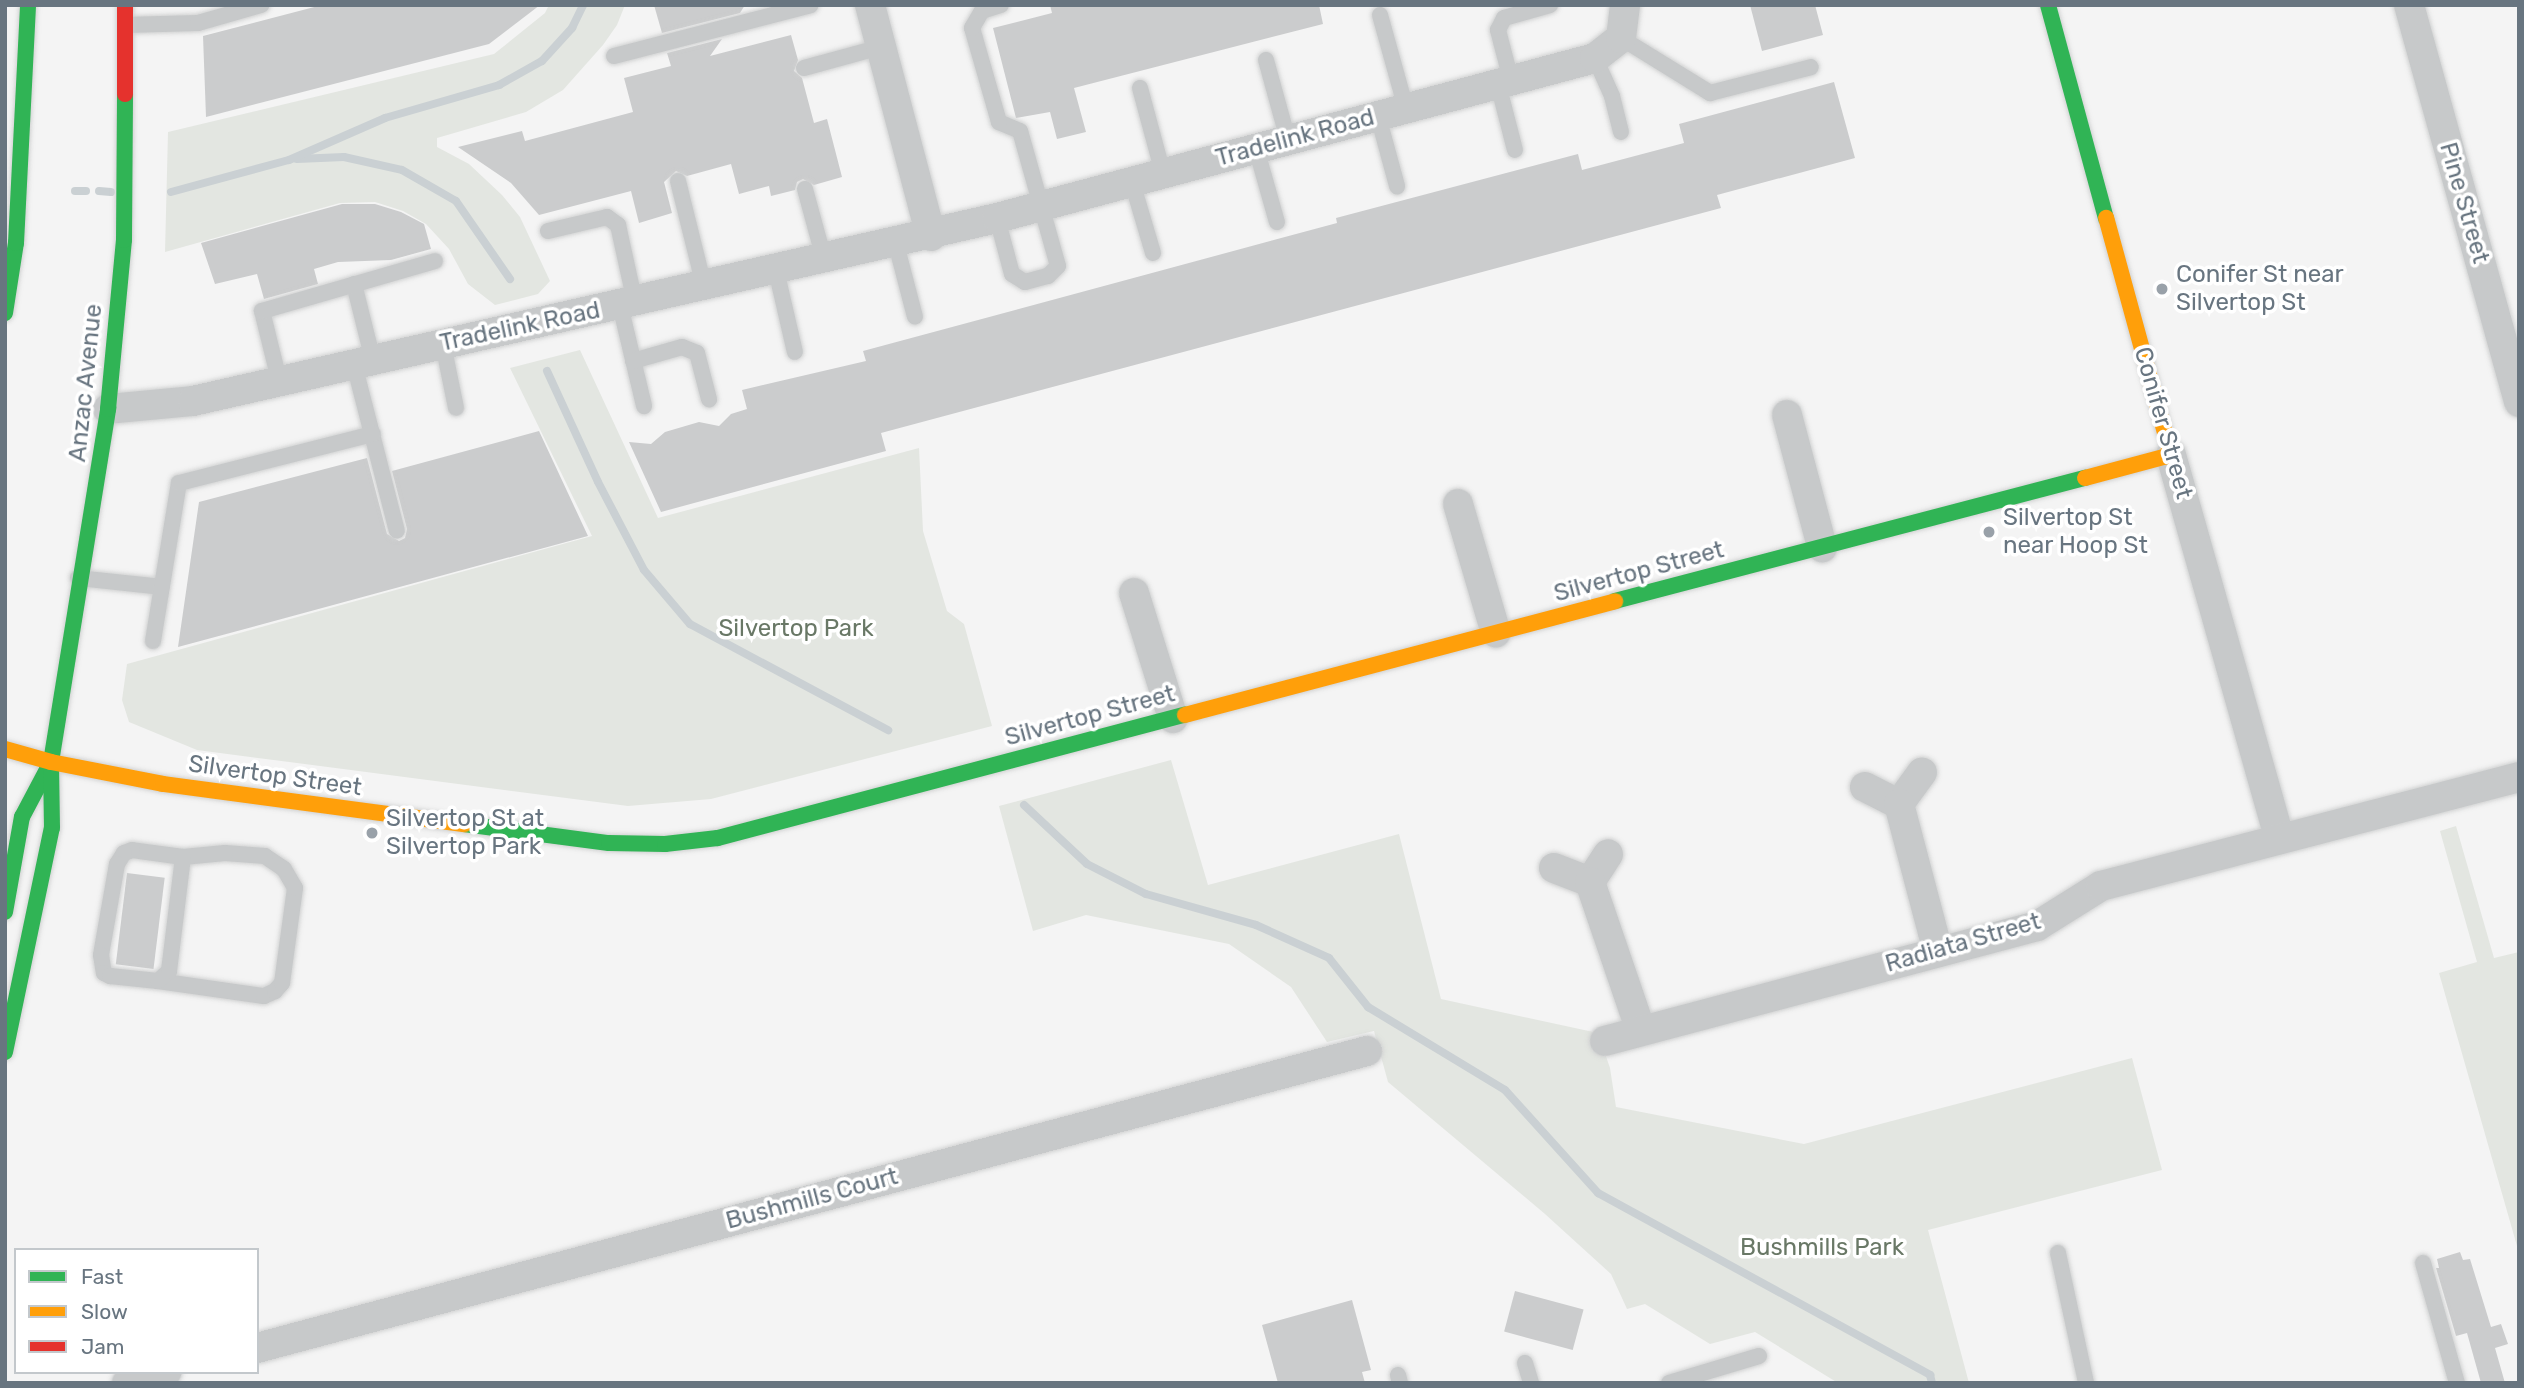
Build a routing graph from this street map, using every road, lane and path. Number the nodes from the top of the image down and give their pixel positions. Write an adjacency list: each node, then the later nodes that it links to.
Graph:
1 (28, 5): 46 (main road)
2 (125, 5): 13 (main road, Anzac Avenue)
3 (261, 5): 13 (lane)
4 (811, 5): 11 (lane)
5 (870, 5): 15 (street)
6 (1001, 5): 33 (lane)
7 (1550, 5): 21 (lane)
8 (2048, 5): 60 (main road, Conifer Street)
9 (2409, 5): 54 (street, Pine Street)
10 (1630, 7): 14 (street)
11 (779, 9): 16 (lane)
12 (1380, 15): 23 (lane)
13 (125, 25): 57 (main road, Anzac Avenue)
14 (1621, 38): 17 (street, Tradelink Road); 19 (lane)
15 (881, 47): 20 (lane); 37 (street)
16 (614, 56)
17 (1594, 58): 21 (street, Tradelink Road); 24 (lane)
18 (1266, 60): 25 (lane)
19 (1811, 67)
20 (804, 68)
21 (1505, 82): 23 (street, Tradelink Road); 27 (lane)
22 (1140, 88): 28 (lane)
23 (1392, 112): 25 (street, Tradelink Road); 31 (lane)
24 (1621, 132)
25 (1288, 140): 26 (street, Tradelink Road)
26 (1256, 148): 28 (street, Tradelink Road); 35 (lane)
27 (1515, 150)
28 (1163, 173): 30 (street, Tradelink Road)
29 (678, 181): 44 (lane)
30 (1132, 182): 33 (street, Tradelink Road); 39 (lane)
31 (1397, 186)
32 (805, 189): 40 (lane)
33 (1042, 206): 34 (street, Tradelink Road); 34 (lane)
34 (997, 218): 37 (street, Tradelink Road)
35 (1277, 222)
36 (548, 231): 45 (lane)
37 (931, 236): 38 (street, Tradelink Road)
38 (896, 243): 40 (street, Tradelink Road); 47 (lane)
39 (1153, 253)
40 (824, 259): 42 (street, Tradelink Road)
41 (435, 261): 43 (lane)
42 (776, 270): 44 (street, Tradelink Road); 49 (lane)
43 (354, 284): 51 (lane); 52 (lane)
44 (704, 286): 45 (street, Tradelink Road)
45 (627, 303): 48 (street, Tradelink Road); 50 (lane)
46 (5, 313)
47 (915, 317)
48 (443, 344): 51 (street, Tradelink Road); 56 (lane)
49 (795, 352)
50 (633, 360): 53 (lane); 55 (lane)
51 (364, 362): 52 (street, Tradelink Road); 59 (lane)
52 (279, 380): 57 (street, Tradelink Road)
53 (709, 399)
54 (2519, 402)
55 (644, 406)
56 (456, 408)
57 (108, 409): 64 (main road, Anzac Avenue)
58 (1787, 415): 63 (street)
59 (373, 434): 62 (lane); 65 (lane)
60 (2171, 455): 63 (main road, Silvertop Street); 76 (street, Conifer Street)
61 (1458, 504): 67 (street)
62 (397, 531)
63 (1822, 547): 67 (main road, Silvertop Street)
64 (78, 578): 65 (lane); 71 (main road, Anzac Avenue)
65 (162, 587): 68 (lane)
66 (1134, 593): 69 (street)
67 (1496, 633): 69 (main road, Silvertop Street)
68 (153, 641)
69 (1173, 718): 71 (main road, Silvertop Street)
70 (5, 749): 71 (main road, Silvertop Street)
71 (51, 762): 81 (main road, Anzac Avenue); 87 (main road, Anzac Avenue)
72 (1923, 772): 75 (street)
73 (2519, 777): 76 (street, Radiata Street)
74 (1865, 787): 75 (street)
75 (1899, 804): 82 (street)
76 (2280, 839): 82 (street, Radiata Street)
77 (1608, 854): 80 (street)
78 (183, 857): 83 (lane); 83 (lane); 83 (lane)
79 (1554, 868): 80 (street)
80 (1590, 882): 84 (street)
81 (5, 912)
82 (1938, 952): 84 (street, Radiata Street)
83 (158, 981)
84 (1641, 1031): 85 (street, Radiata Street)
85 (1605, 1041)
86 (1367, 1051): 90 (street, Bushmills Court)
87 (5, 1052)
88 (2058, 1253): 97 (lane)
89 (2423, 1263): 98 (lane)
90 (259, 1347)
91 (1759, 1356): 96 (lane)
92 (1525, 1363): 95 (lane)
93 (159, 1374): 94 (street)
94 (127, 1383)
95 (1531, 1383)
96 (1669, 1383)
97 (2086, 1383)
98 (2457, 1383)

